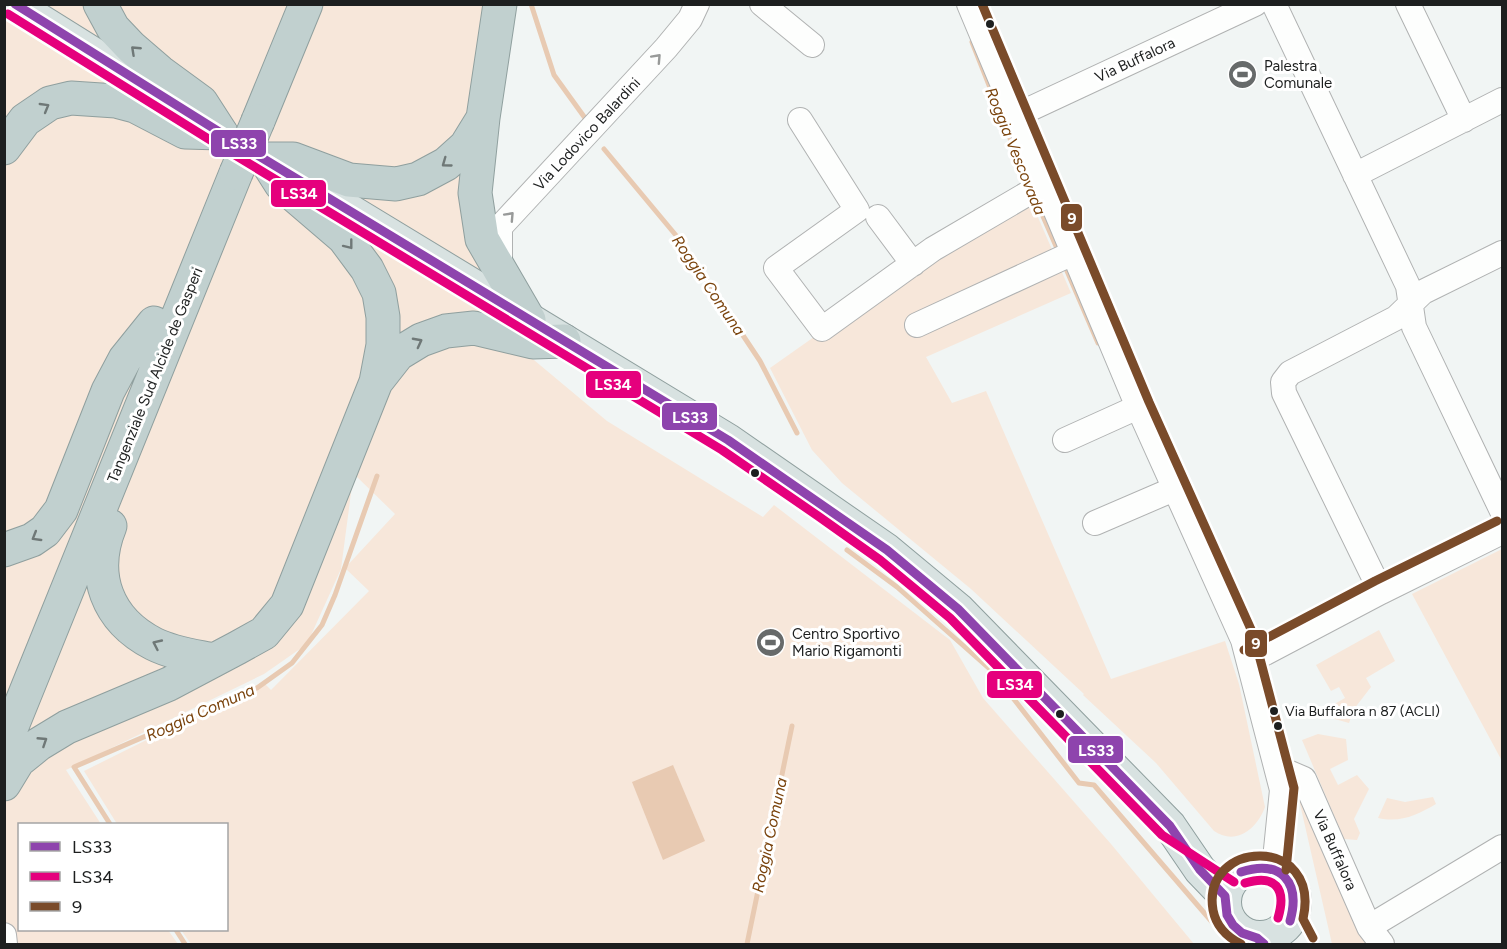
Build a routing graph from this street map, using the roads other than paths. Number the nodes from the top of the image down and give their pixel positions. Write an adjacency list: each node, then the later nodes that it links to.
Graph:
1 (14, 4): 20 (main road)
2 (100, 4): 20 (highway, one-way to 2)
3 (283, 4): 20 (highway, Tangenziale Sud Alcide de Gasperi)
4 (306, 4): 14 (highway, Tangenziale Sud Alcide de Gasperi)
5 (320, 4): 14 (highway)
6 (500, 4): 17 (highway)
7 (697, 4): 29 (street, Via Lodovico Balardini, one-way to 7)
8 (762, 4): 13 (street)
9 (969, 4): 16 (street)
10 (1255, 4): 16 (street, Via Buffalora)
11 (1274, 4): 23 (street)
12 (1408, 4): 19 (street)
13 (812, 45)
14 (285, 58): 20 (highway, Tangenziale Sud Alcide de Gasperi)
15 (1503, 100): 19 (street)
16 (1015, 116): 24 (street)
17 (483, 118): 22 (highway, one-way to 22); 29 (highway)
18 (800, 120): 28 (street)
19 (1464, 120): 23 (street)
20 (235, 140): 21 (highway, one-way to 20); 22 (main road); 32 (highway, Tangenziale Sud Alcide de Gasperi); 35 (highway, Tangenziale Sud Alcide de Gasperi)
21 (4, 148)
22 (265, 159): 31 (main road); 36 (highway, one-way to 36)
23 (1355, 175): 30 (street)
24 (1035, 189): 26 (street); 28 (street)
25 (878, 217): 28 (street)
26 (1073, 253): 33 (street); 37 (street)
27 (1503, 253): 30 (street)
28 (913, 264)
29 (500, 270): 31 (highway)
30 (1410, 305): 40 (street); 44 (street)
31 (529, 320): 34 (main road)
32 (154, 323): 43 (highway, one-way to 43); 47 (highway, Tangenziale Sud Alcide de Gasperi)
33 (917, 325)
34 (564, 341): 36 (highway, one-way to 34); 53 (main road)
35 (163, 355): 45 (highway, one-way to 35); 48 (highway, Tangenziale Sud Alcide de Gasperi)
36 (376, 381): 45 (highway)
37 (1138, 407): 38 (street); 39 (street)
38 (1065, 440)
39 (1174, 489): 41 (street); 46 (street)
40 (1503, 511)
41 (1095, 523)
42 (1503, 532): 44 (street)
43 (4, 550)
44 (1381, 591): 46 (street)
45 (213, 660): 50 (highway, one-way to 45)
46 (1250, 661): 49 (street)
47 (4, 690)
48 (4, 746)
49 (1278, 773): 52 (street); 56 (street, Via Buffalora)
50 (4, 784)
51 (1503, 847): 56 (street)
52 (1274, 869): 53 (main road); 54 (main road)
53 (1233, 884): 57 (main road)
54 (1296, 933): 57 (main road)
55 (4, 935): 58 (street)
56 (1375, 936)
57 (1261, 941)
58 (5, 945)

